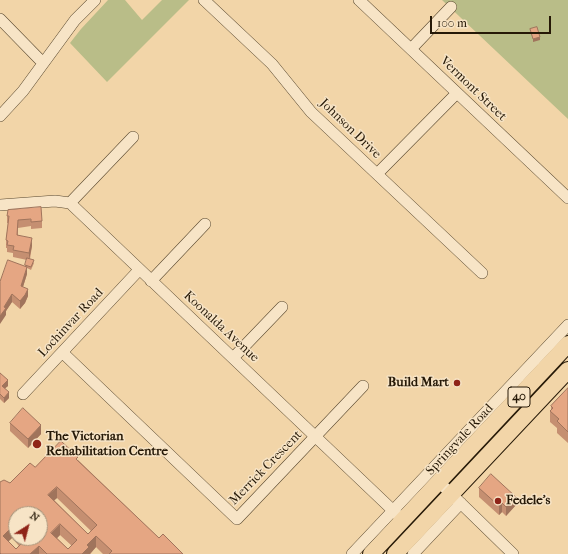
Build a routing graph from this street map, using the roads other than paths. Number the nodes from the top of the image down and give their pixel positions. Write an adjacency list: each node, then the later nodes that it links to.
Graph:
1 (95, 0): 7 (street)
2 (204, 0): 11 (street, Johnson Drive)
3 (359, 0): 6 (street, Vermont Street)
4 (451, 7): 6 (street)
5 (0, 19): 7 (street)
6 (411, 49): 8 (street, Vermont Street)
7 (43, 63): 9 (street)
8 (456, 93): 11 (street); 12 (street, Vermont Street)
9 (0, 116)
10 (133, 137): 14 (street)
11 (377, 174): 17 (street, Johnson Drive)
12 (568, 198)
13 (0, 204): 14 (street)
14 (70, 204): 16 (street, Koonalda Avenue)
15 (205, 224): 18 (street)
16 (139, 270): 18 (street, Koonalda Avenue); 22 (street, Lochinvar Road)
17 (482, 273)
18 (151, 281): 23 (street, Koonalda Avenue)
19 (282, 307): 23 (street)
20 (568, 325): 30 (street, Springvale Road)
21 (568, 344): 28 (highway, Springvale Road / 40)
22 (63, 353): 26 (street, Lochinvar Road); 27 (street, Merrick Crescent)
23 (233, 358): 27 (street, Koonalda Avenue)
24 (568, 370): 29 (highway, 40)
25 (363, 386): 27 (street)
26 (23, 394)
27 (316, 437): 30 (street, Koonalda Avenue)
28 (439, 482): 29 (street); 30 (highway, Springvale Road / 40)
29 (456, 499): 33 (highway, 40); 34 (street); 35 (street)
30 (398, 515): 31 (street, Springvale Road); 32 (highway, Springvale Road / 40)
31 (352, 554)
32 (371, 554)
33 (395, 554)
34 (413, 554)
35 (512, 554)

